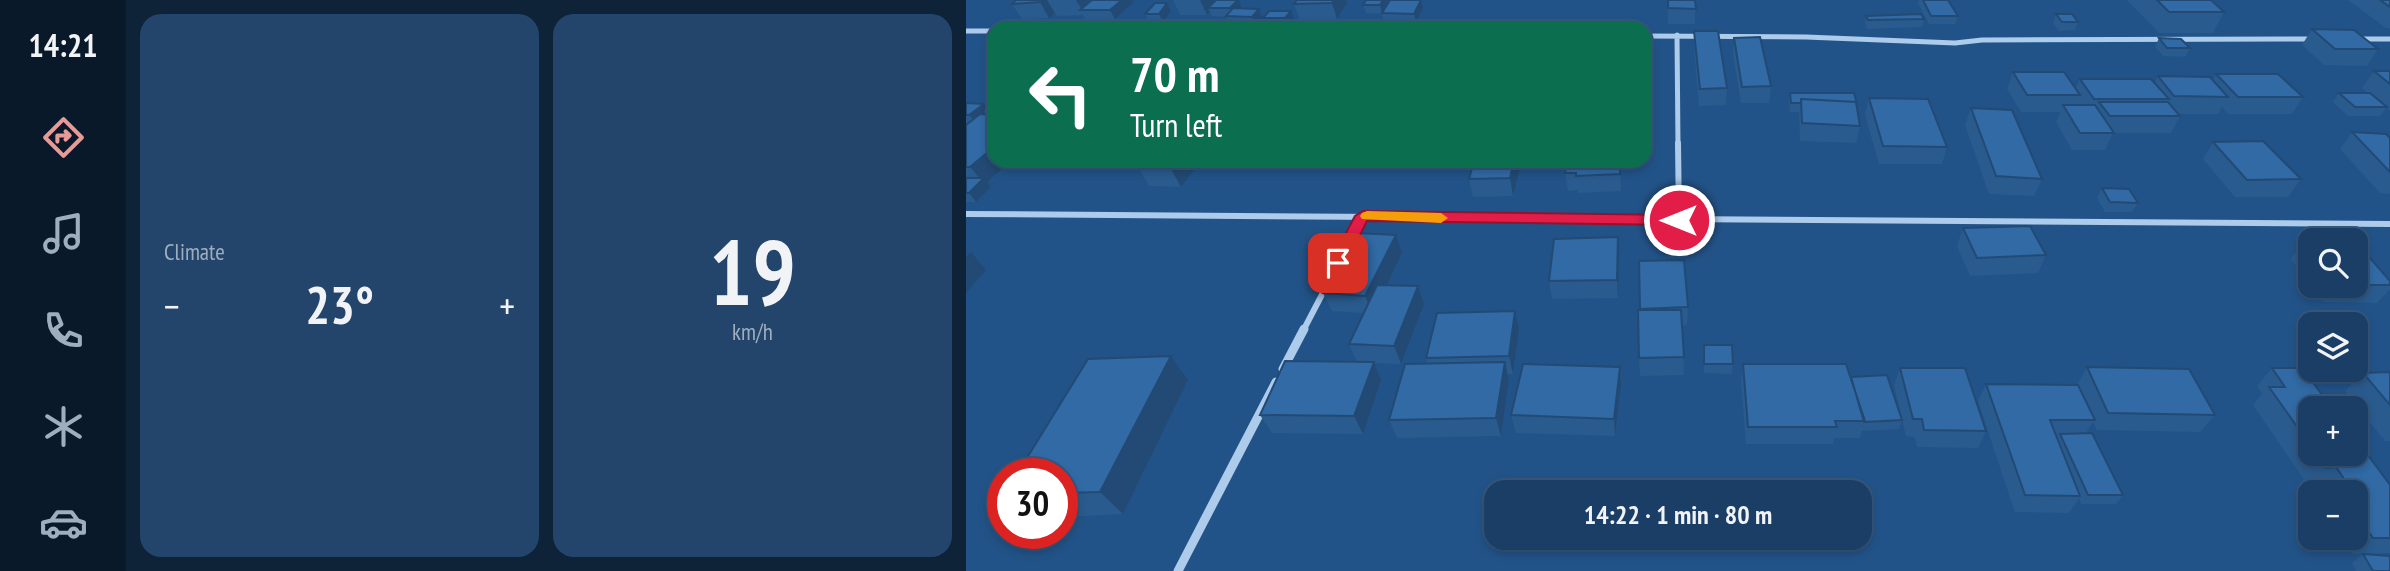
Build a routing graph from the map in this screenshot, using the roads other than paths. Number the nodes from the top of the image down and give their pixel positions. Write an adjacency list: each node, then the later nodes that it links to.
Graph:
1 (966, 31): 2 (street)
2 (987, 31)
3 (1677, 35): 4 (street); 5 (street); 10 (street)
4 (1652, 36)
5 (2327, 39)
6 (2352, 39): 7 (street)
7 (2390, 39)
8 (966, 214): 9 (street)
9 (1363, 216): 10 (street); 12 (street)
10 (1679, 220): 11 (street)
11 (2390, 224)
12 (1178, 571)

